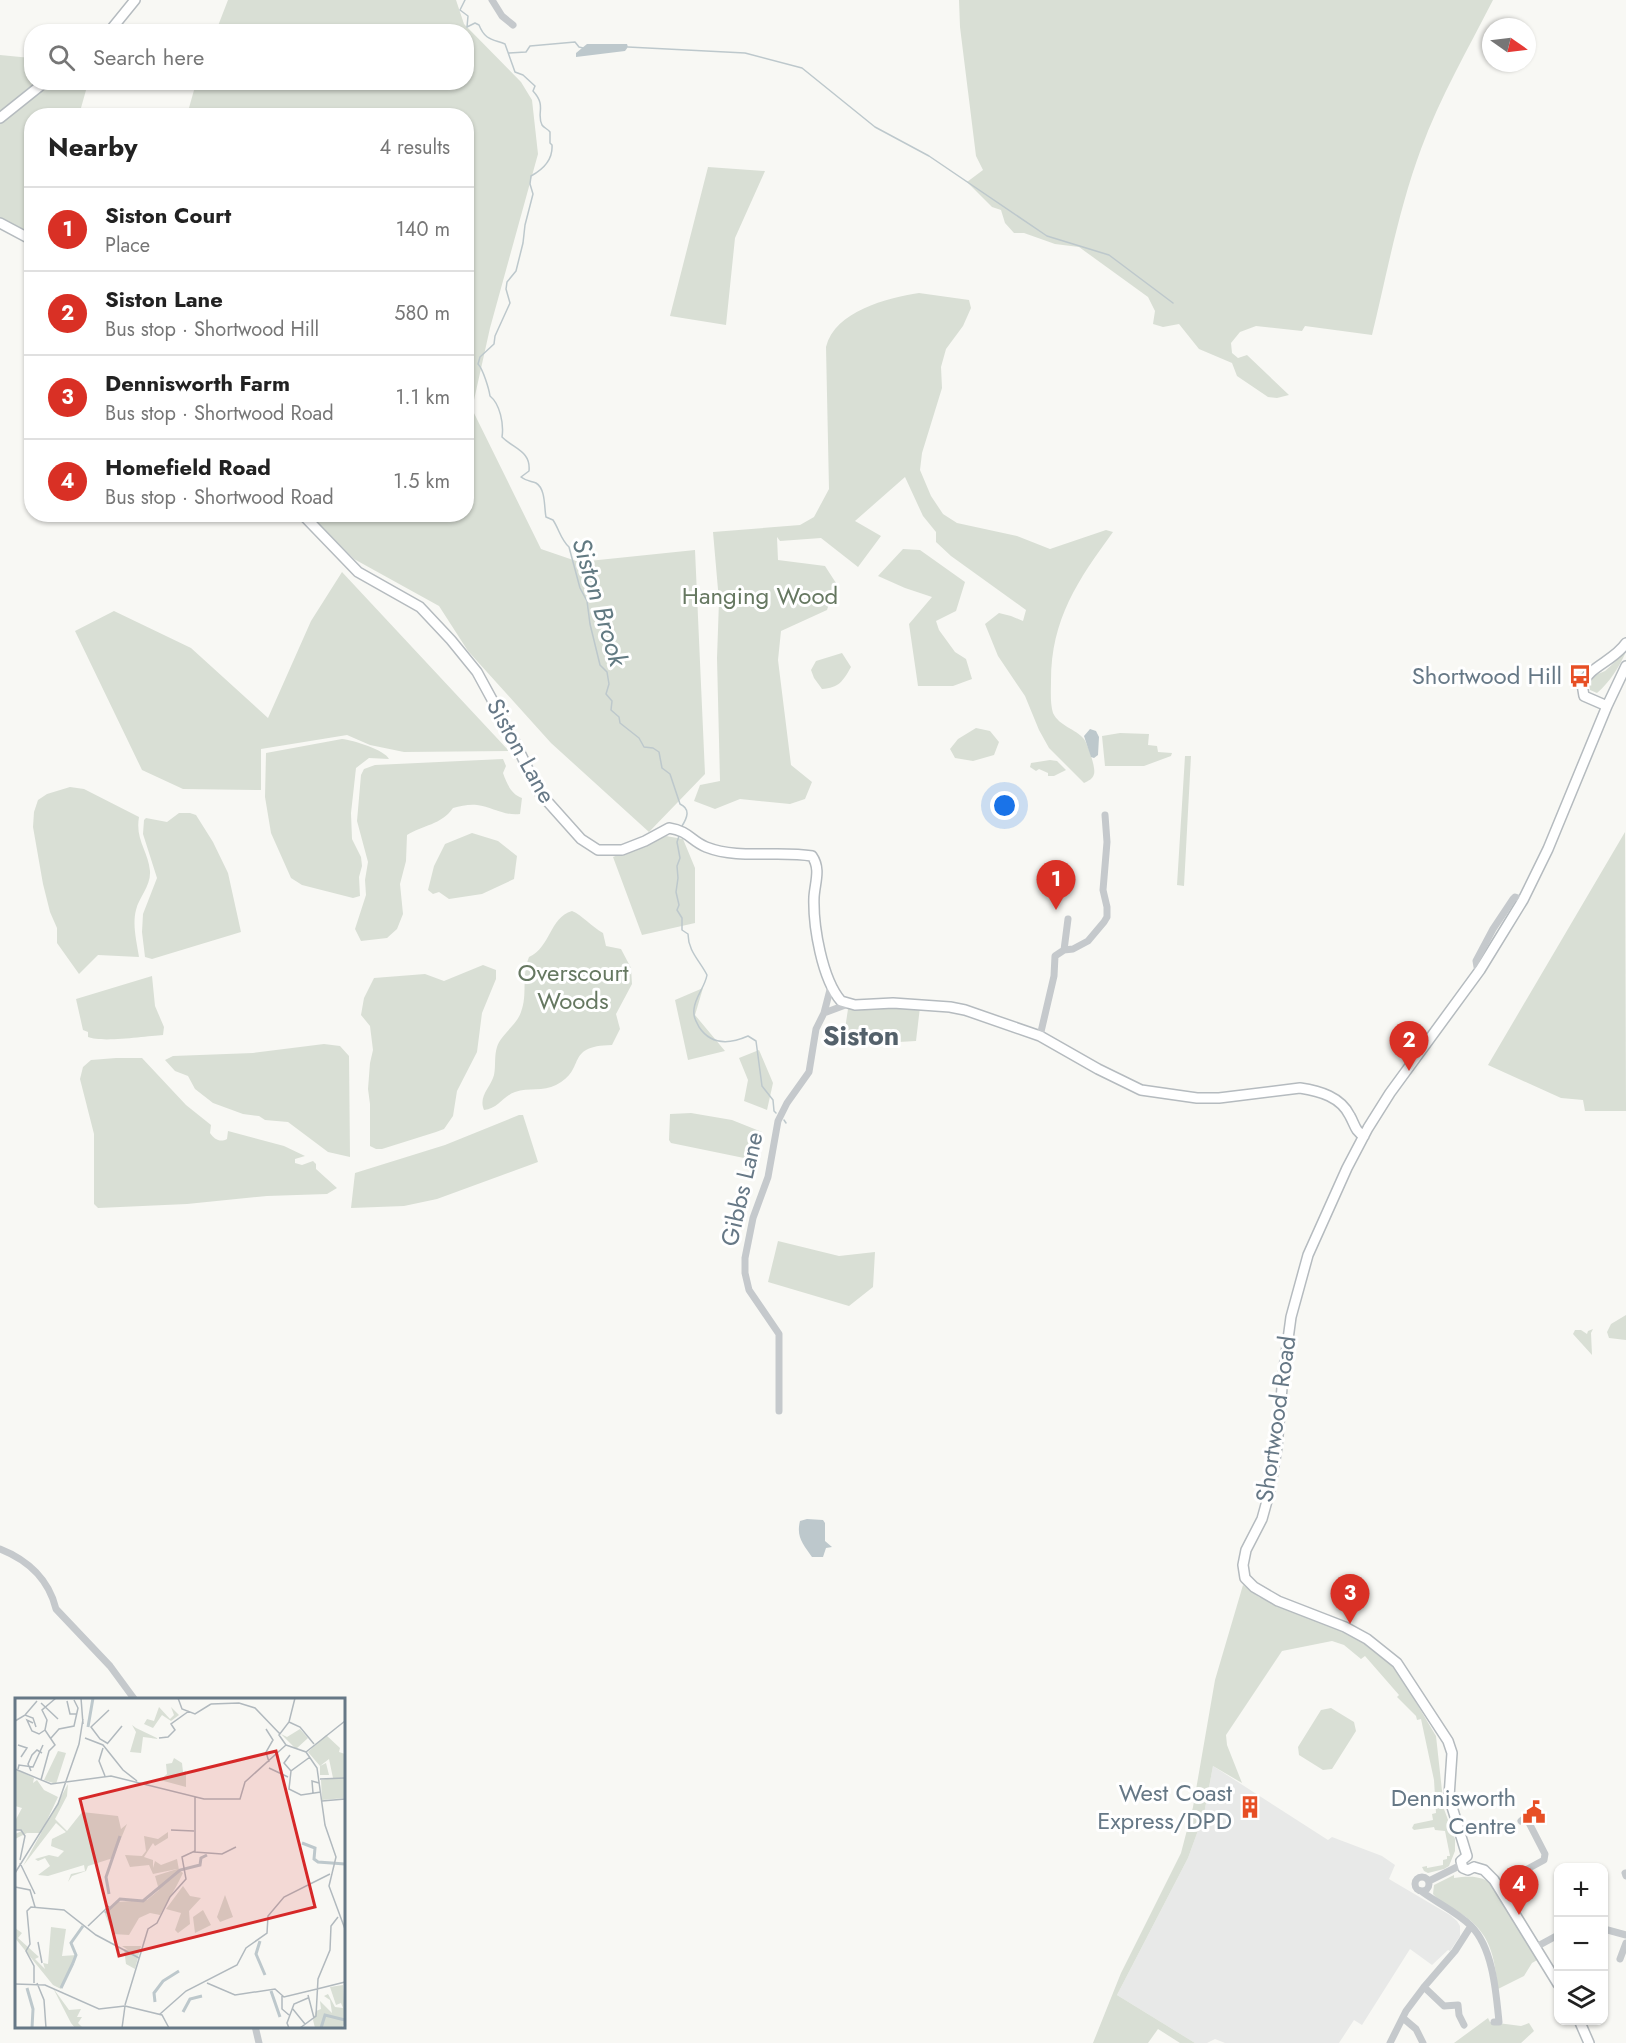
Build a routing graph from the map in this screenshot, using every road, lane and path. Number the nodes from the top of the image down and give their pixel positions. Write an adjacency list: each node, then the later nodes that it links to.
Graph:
1 (135, 0): 3 (main road)
2 (492, 0): 4 (street)
3 (116, 24)
4 (513, 25)
5 (35, 90): 6 (main road)
6 (0, 118)
7 (0, 223): 8 (main road)
8 (24, 236)
9 (310, 522): 16 (main road, Siston Lane)
10 (1626, 643): 12 (main road)
11 (1626, 666): 12 (main road)
12 (1607, 706): 20 (main road)
13 (1105, 815): 15 (street)
14 (1068, 919): 15 (street)
15 (1064, 950): 19 (street)
16 (831, 986): 17 (main road, Siston Lane); 18 (street, Gibbs Lane)
17 (848, 1004): 18 (street); 19 (main road)
18 (824, 1013): 21 (street, Gibbs Lane)
19 (1040, 1036): 20 (main road)
20 (1366, 1132): 25 (main road, Shortwood Road)
21 (779, 1411)
22 (0, 1549): 23 (street)
23 (134, 1698)
24 (1521, 1821): 29 (street)
25 (1467, 1856): 26 (main road); 27 (main road)
26 (1461, 1865): 27 (main road); 28 (street)
27 (1474, 1867): 29 (main road)
28 (1429, 1884): 30 (street); 30 (street); 31 (street)
29 (1498, 1885): 37 (main road)
30 (1421, 1891): 31 (street)
31 (1436, 1902): 32 (street)
32 (1471, 1926): 40 (street); 42 (street)
33 (1608, 1930): 34 (street)
34 (1626, 1935)
35 (1554, 1937): 37 (street)
36 (1626, 1942): 38 (street)
37 (1536, 1947): 39 (main road)
38 (1620, 1959)
39 (1554, 1977)
40 (1424, 1987): 41 (street); 43 (street)
41 (1403, 2018): 47 (street); 48 (street)
42 (1499, 2022)
43 (1464, 2025)
44 (1582, 2025): 49 (main road)
45 (255, 2028): 46 (street)
46 (259, 2043)
47 (1390, 2043)
48 (1423, 2043)
49 (1589, 2043)

